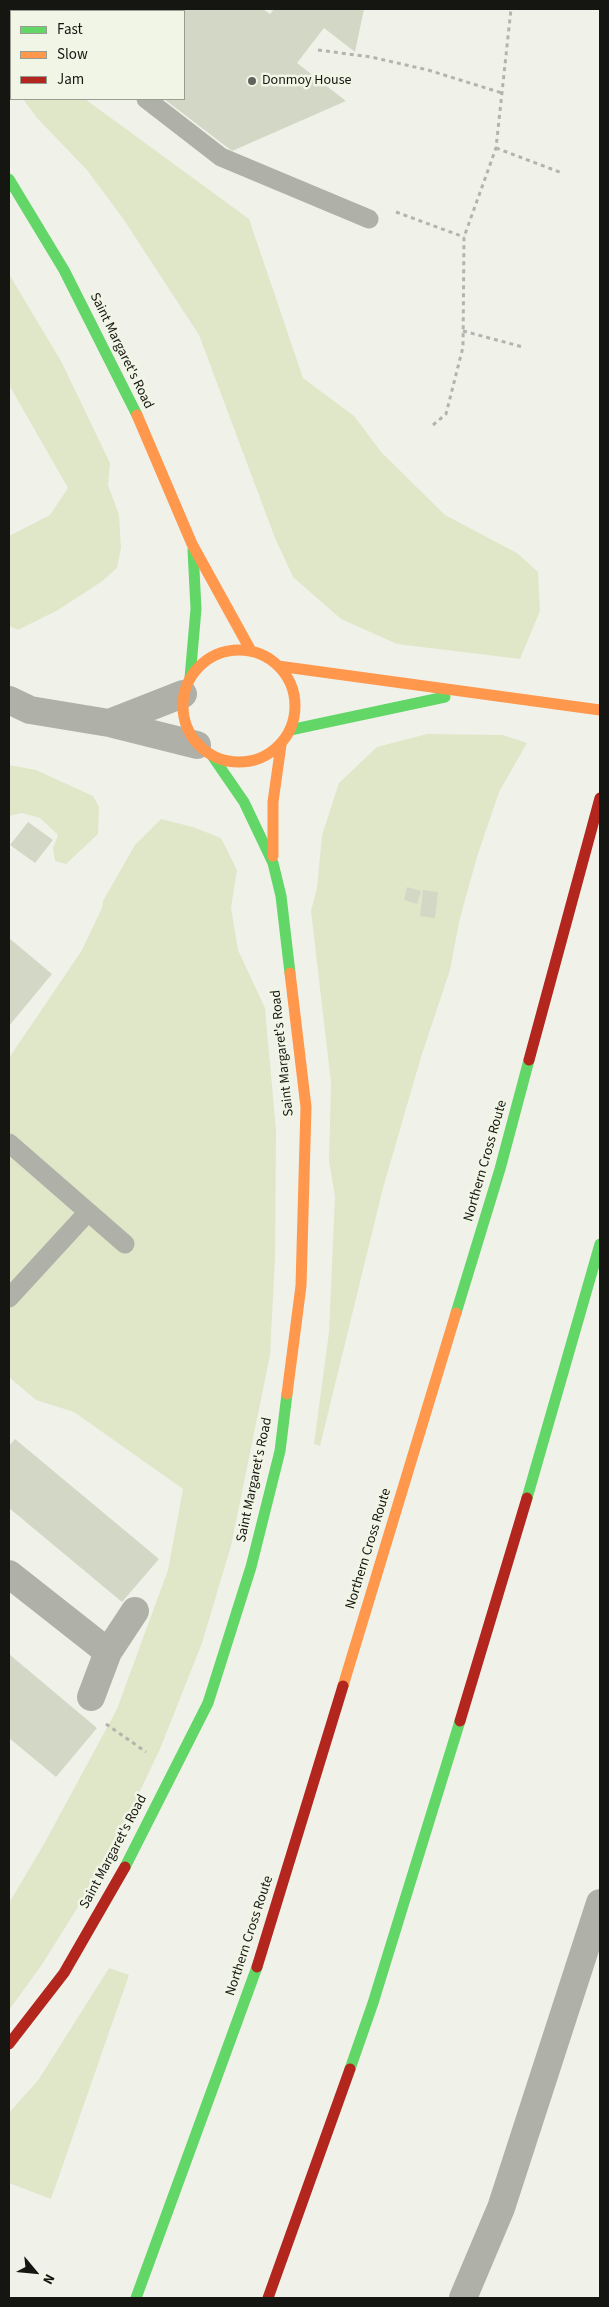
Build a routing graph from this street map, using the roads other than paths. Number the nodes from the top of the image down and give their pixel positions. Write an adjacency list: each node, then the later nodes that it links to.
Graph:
1 (147, 100): 3 (lane)
2 (9, 179): 4 (main road, Saint Margaret's Road)
3 (369, 219)
4 (192, 544): 5 (main road, Saint Margaret's Road); 7 (main road, Saint Margaret's Road)
5 (251, 651): 6 (main road); 7 (main road)
6 (278, 666): 8 (main road); 12 (main road)
7 (186, 686): 11 (street); 14 (main road)
8 (463, 693): 10 (main road); 12 (main road)
9 (9, 700): 11 (street)
10 (600, 710)
11 (109, 724): 14 (street)
12 (290, 730): 13 (main road)
13 (280, 745): 14 (main road); 16 (main road, Saint Margaret's Road)
14 (205, 751): 16 (main road, Saint Margaret's Road)
15 (600, 798): 28 (main road, Northern Cross Route)
16 (273, 863): 27 (main road, Saint Margaret's Road)
17 (9, 1143): 18 (lane)
18 (88, 1212): 19 (lane); 21 (lane)
19 (125, 1244)
20 (600, 1244): 29 (main road)
21 (9, 1298)
22 (9, 1574): 24 (street)
23 (135, 1611): 24 (street)
24 (108, 1652): 25 (street)
25 (91, 1697)
26 (600, 1903): 30 (street)
27 (9, 2044)
28 (136, 2298)
29 (268, 2298)
30 (463, 2298)

